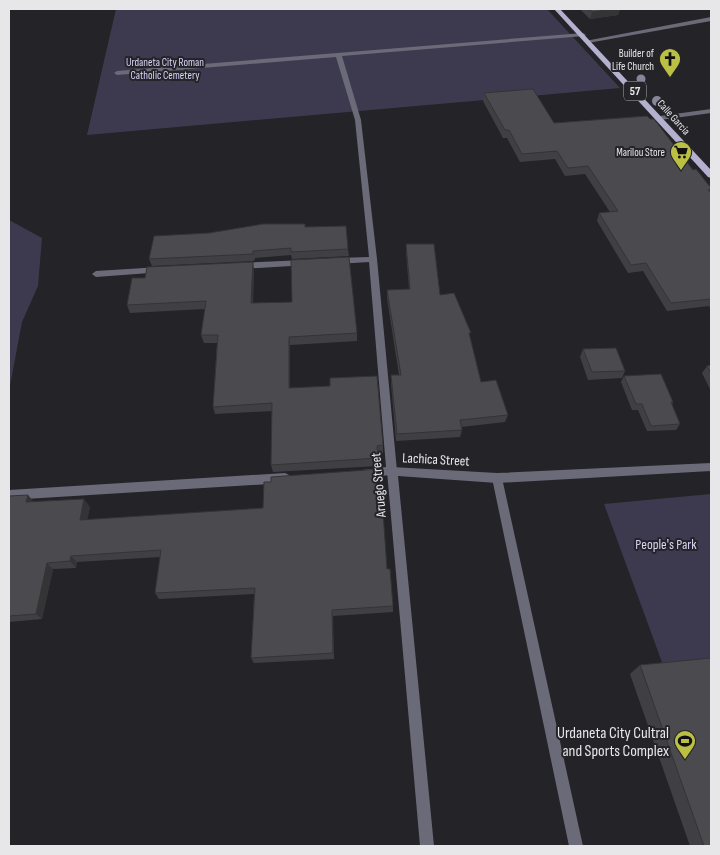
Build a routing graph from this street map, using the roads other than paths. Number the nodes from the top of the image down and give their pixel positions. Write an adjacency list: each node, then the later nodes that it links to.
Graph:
1 (557, 9): 3 (main road, Calle Garcia / 57)
2 (711, 19): 3 (street)
3 (586, 38): 4 (street); 7 (main road, Calle Garcia / 57)
4 (338, 54): 5 (street); 9 (street, Aruego Street)
5 (117, 73)
6 (711, 111): 7 (street)
7 (660, 118): 8 (main road, Calle Garcia / 57)
8 (711, 175)
9 (374, 259): 11 (street); 16 (street, Aruego Street)
10 (314, 262): 12 (street)
11 (324, 262)
12 (234, 266)
13 (165, 270): 14 (street)
14 (96, 274)
15 (711, 468): 19 (street, Lachica Street)
16 (392, 471): 17 (street, Lachica Street); 19 (street, Lachica Street); 21 (street, Aruego Street)
17 (353, 474)
18 (294, 478): 20 (street)
19 (497, 478): 22 (street)
20 (9, 495)
21 (428, 846)
22 (576, 846)

